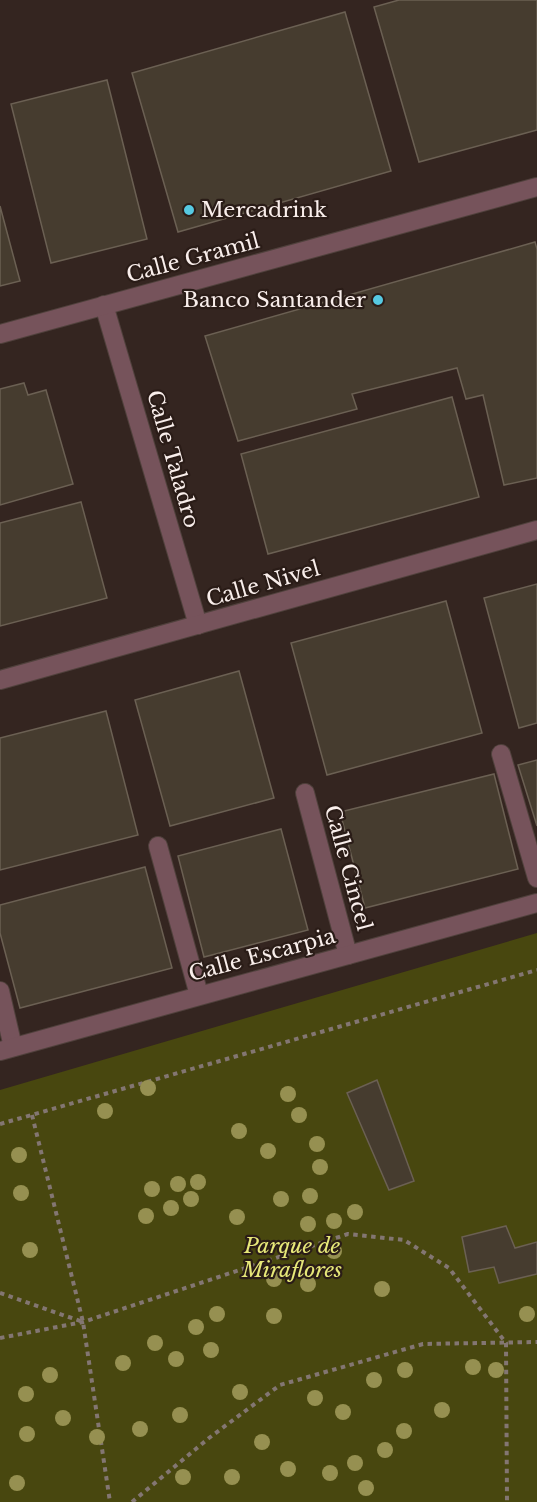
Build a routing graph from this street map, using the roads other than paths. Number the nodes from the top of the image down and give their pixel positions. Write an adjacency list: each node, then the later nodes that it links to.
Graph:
1 (537, 187): 2 (street, Calle Gramil)
2 (104, 305): 3 (street, Calle Gramil); 5 (street, Calle Taladro)
3 (0, 334)
4 (537, 530): 5 (street, Calle Nivel)
5 (198, 626): 6 (street, Calle Nivel)
6 (0, 680)
7 (501, 754): 10 (street)
8 (305, 794): 12 (street, Calle Cincel)
9 (159, 846): 14 (street)
10 (537, 878)
11 (537, 903): 12 (street, Calle Escarpia)
12 (348, 955): 14 (street, Calle Escarpia)
13 (0, 991): 15 (street)
14 (199, 995): 15 (street, Calle Escarpia)
15 (7, 1049)

